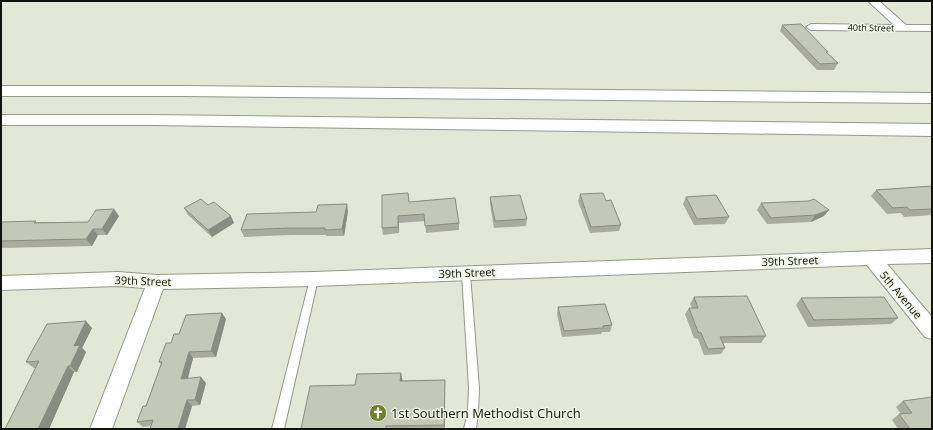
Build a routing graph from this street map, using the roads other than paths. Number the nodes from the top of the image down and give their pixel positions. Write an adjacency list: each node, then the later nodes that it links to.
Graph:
1 (873, 1): 3 (street)
2 (811, 27): 3 (street, 40th Street)
3 (904, 28): 4 (street, 40th Street)
4 (932, 28)
5 (1, 91): 6 (highway)
6 (932, 98)
7 (1, 120): 8 (highway)
8 (932, 130)
9 (932, 256): 10 (street, 39th Street)
10 (871, 258): 11 (street, 39th Street); 15 (street, 5th Avenue)
11 (466, 274): 12 (street, 39th Street); 18 (lane)
12 (314, 279): 13 (street, 39th Street); 17 (lane)
13 (157, 282): 14 (street, 39th Street); 16 (street)
14 (1, 283)
15 (932, 331)
16 (101, 429)
17 (278, 429)
18 (470, 429)

